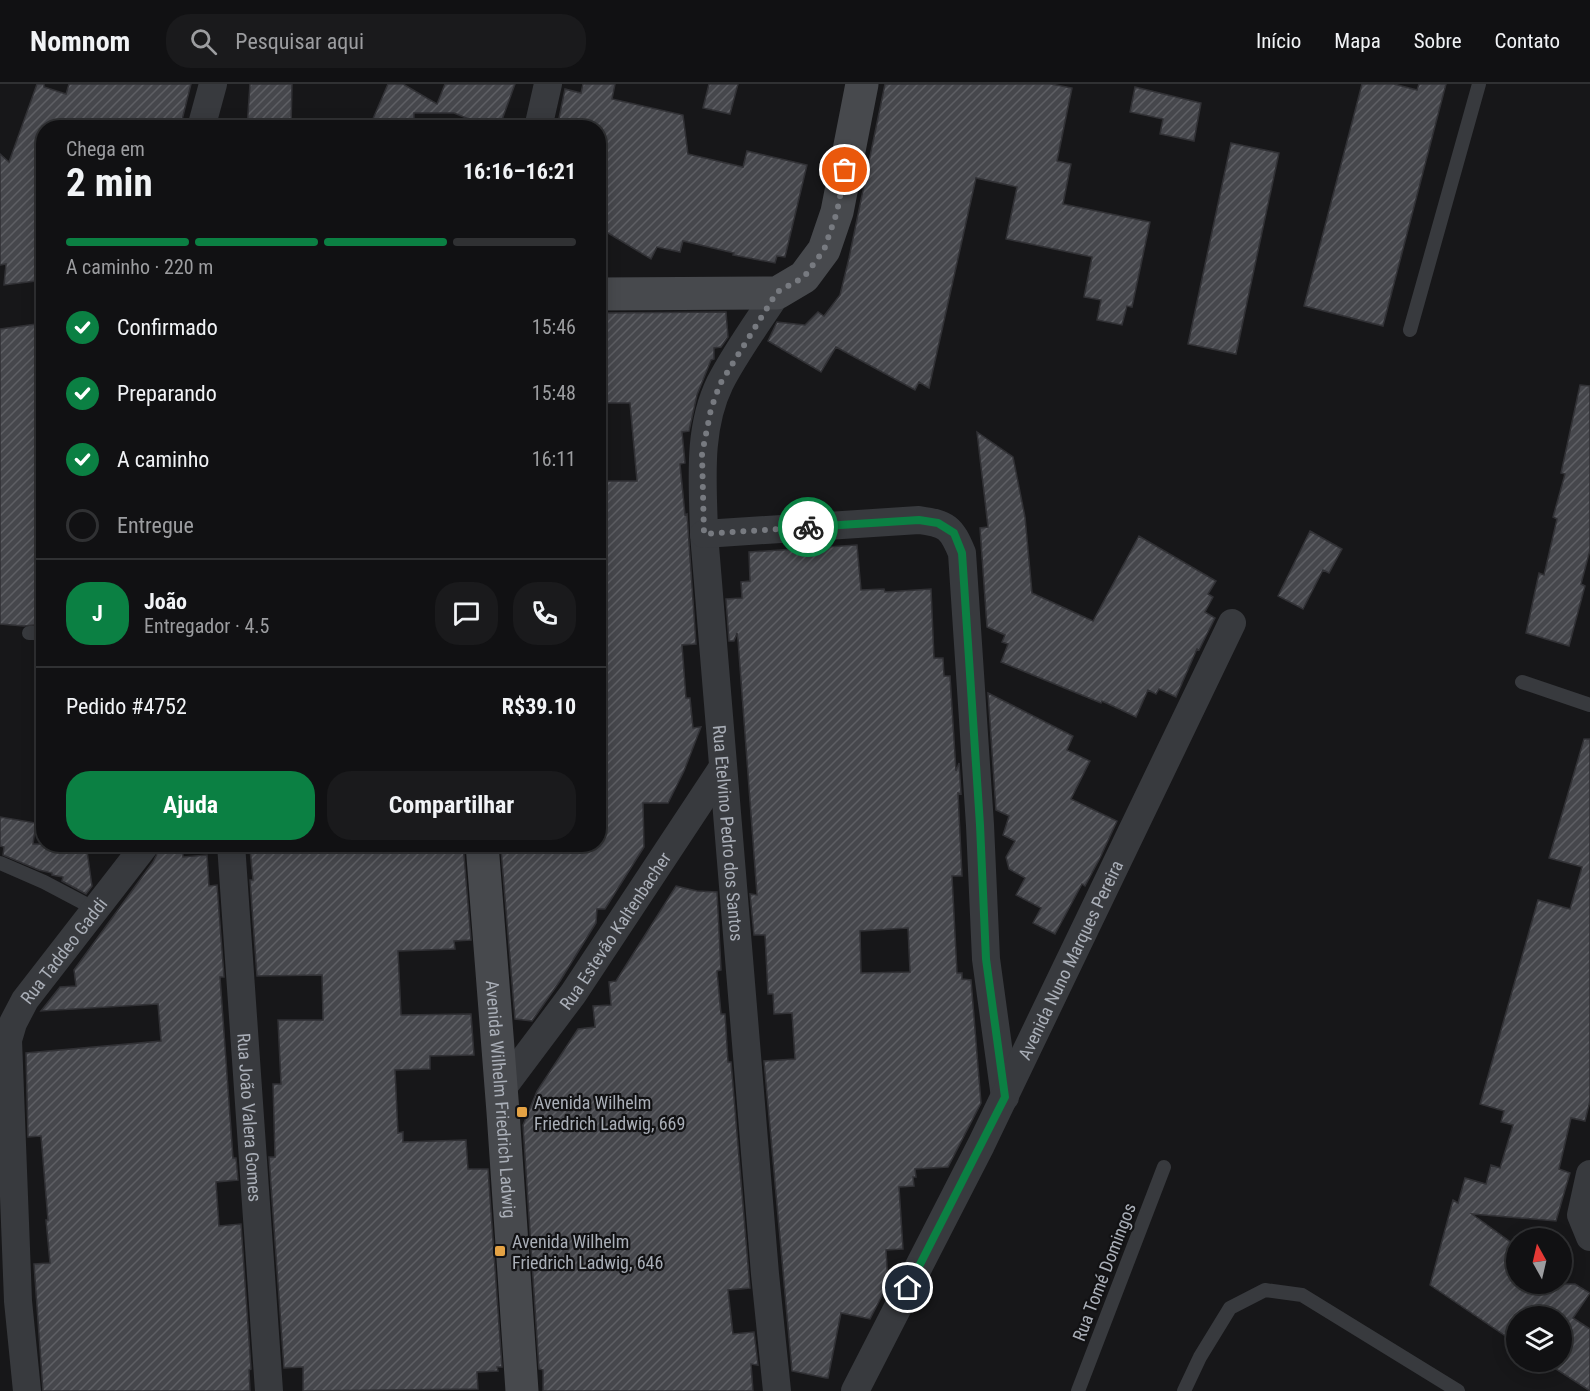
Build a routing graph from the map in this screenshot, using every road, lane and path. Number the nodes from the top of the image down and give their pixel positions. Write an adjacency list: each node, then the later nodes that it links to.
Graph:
1 (213, 84): 5 (street)
2 (548, 84): 6 (street)
3 (862, 84): 7 (street)
4 (1479, 84): 9 (lane)
5 (203, 120)
6 (540, 120)
7 (777, 292): 8 (street); 10 (street, Rua Etelvino Pedro dos Santos)
8 (606, 294)
9 (1410, 330)
10 (704, 534): 16 (street, Rua Etelvino Pedro dos Santos); 24 (street)
11 (1232, 623): 24 (street, Avenida Nuno Marques Pereira)
12 (29, 633): 13 (lane)
13 (36, 633)
14 (1522, 682): 15 (lane)
15 (1590, 705)
16 (723, 767): 23 (street, Rua Estevão Kaltenbacher); 32 (street, Rua Etelvino Pedro dos Santos)
17 (140, 852): 21 (street, Rua Taddeo Gaddi)
18 (232, 852): 30 (street, Rua João Valera Gomes)
19 (483, 852): 23 (street, Avenida Wilhelm Friedrich Ladwig)
20 (0, 863): 21 (lane)
21 (97, 910): 22 (street, Rua Taddeo Gaddi)
22 (6, 1021): 25 (street, Rua Taddeo Gaddi)
23 (501, 1090): 31 (street, Avenida Wilhelm Friedrich Ladwig)
24 (1005, 1097): 33 (street, Avenida Nuno Marques Pereira)
25 (6, 1161): 29 (street, Rua Taddeo Gaddi)
26 (1164, 1167): 34 (lane, Rua Tomé Domingos)
27 (1590, 1173): 28 (street)
28 (1590, 1237)
29 (27, 1391)
30 (269, 1391)
31 (522, 1391)
32 (777, 1391)
33 (855, 1391)
34 (1078, 1391)
35 (1184, 1391): 36 (lane)
36 (1458, 1391)

